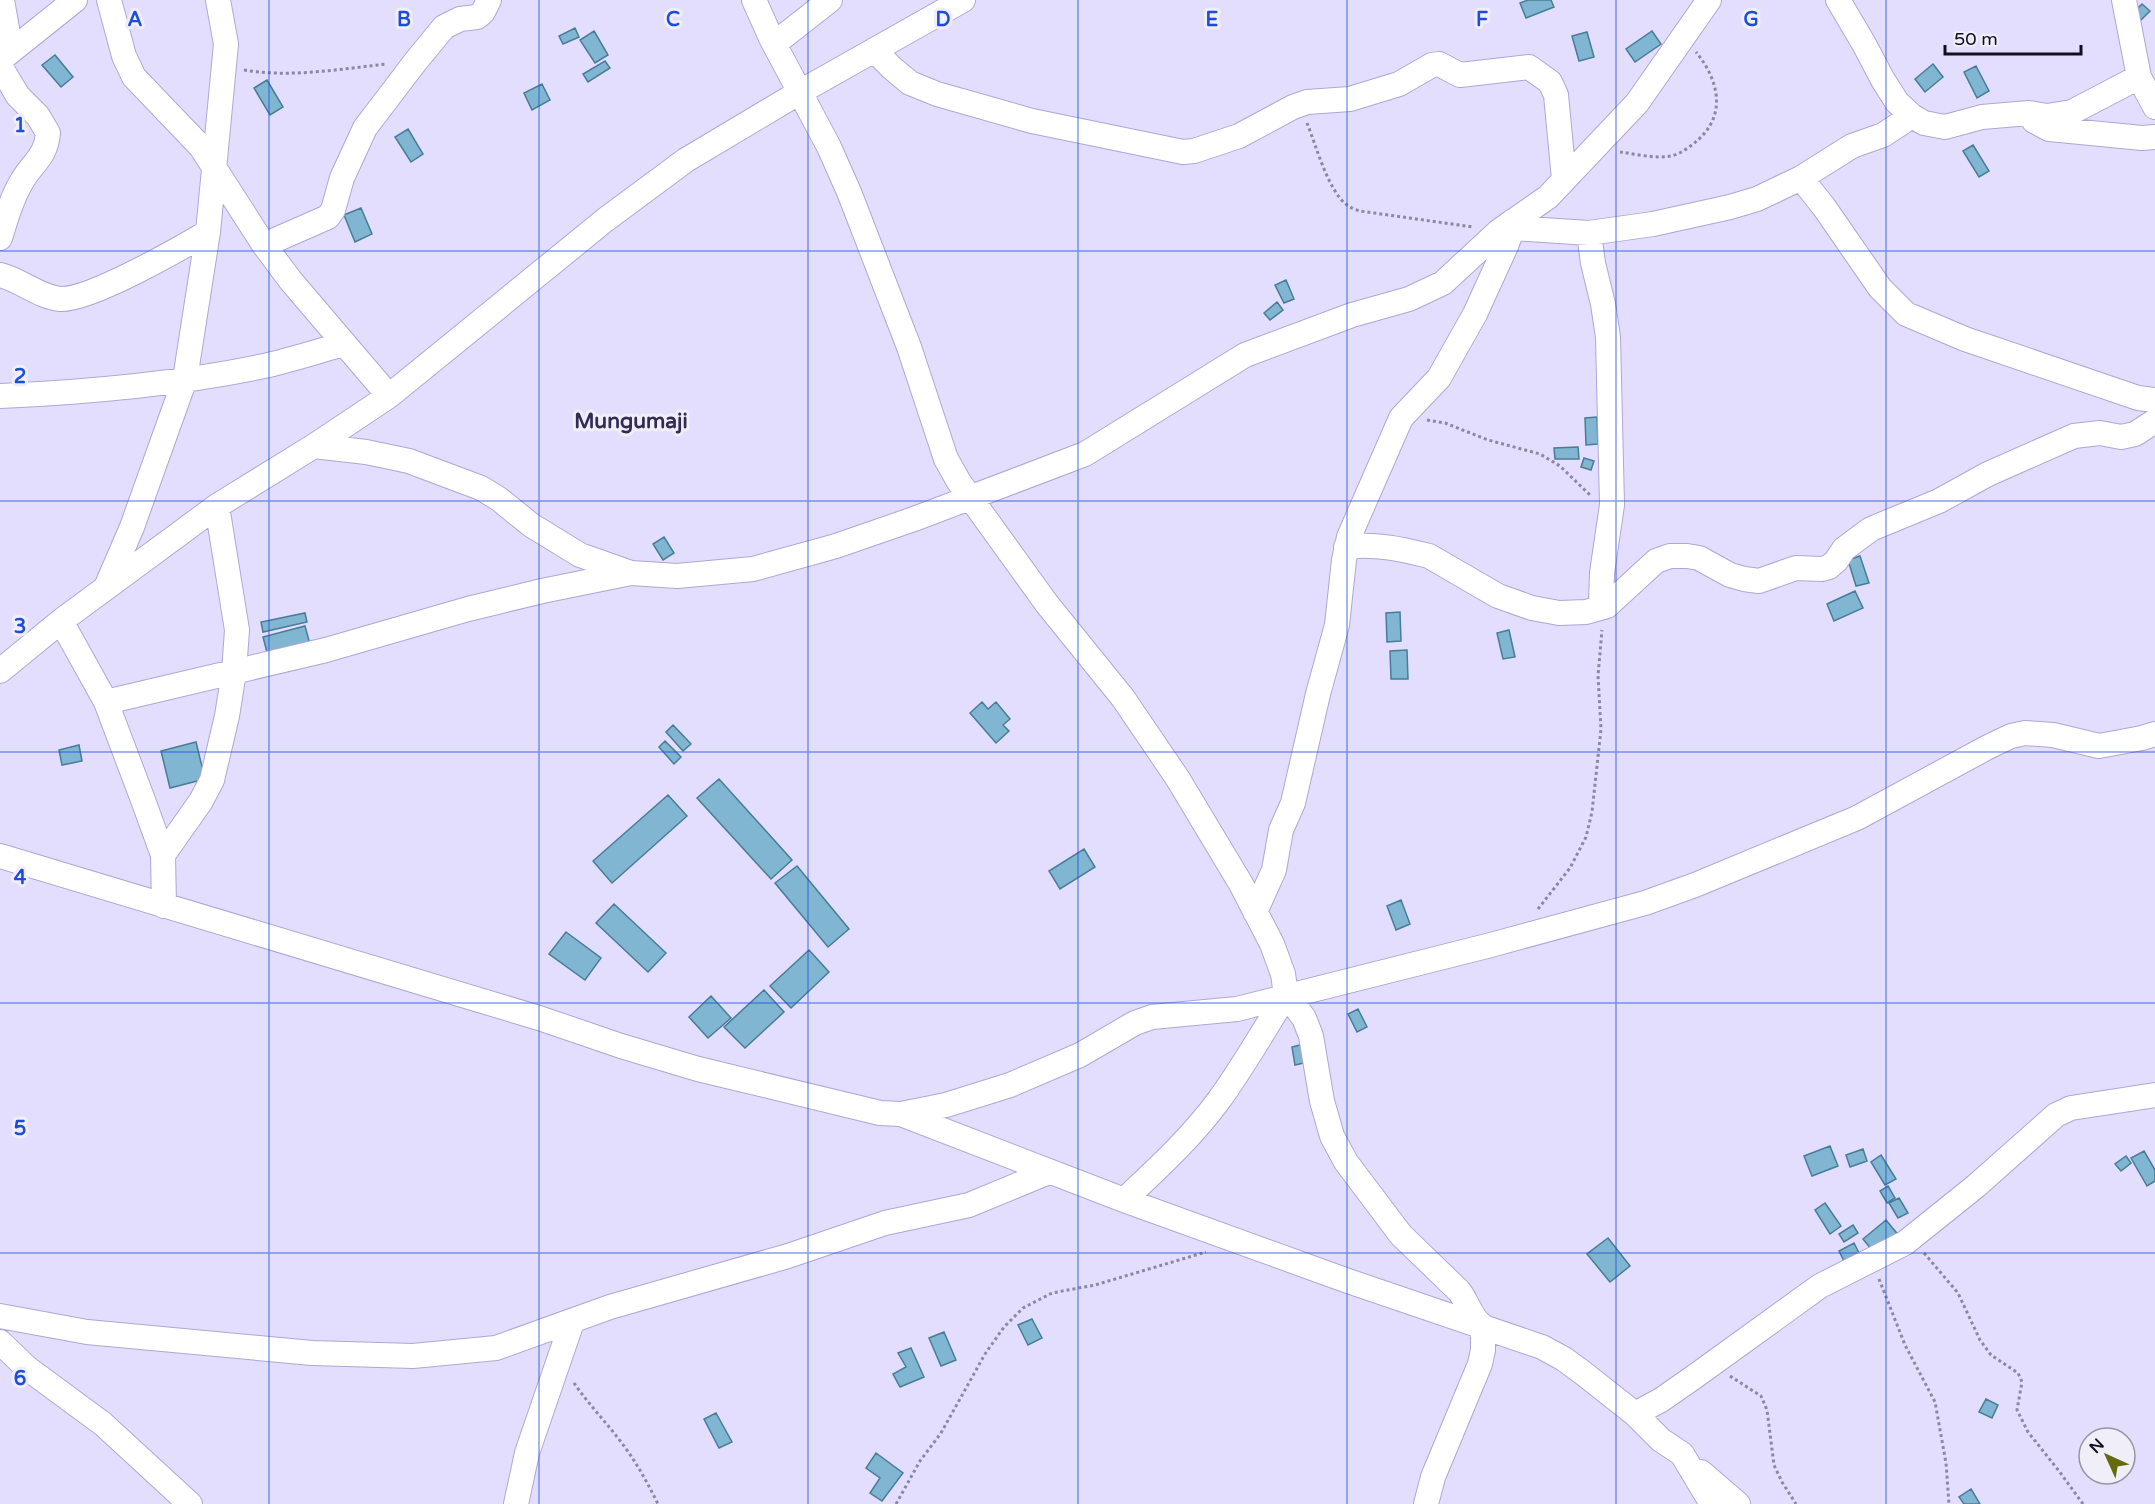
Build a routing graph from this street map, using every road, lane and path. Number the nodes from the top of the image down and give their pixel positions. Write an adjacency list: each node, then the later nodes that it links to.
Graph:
1 (2, 0): 15 (street)
2 (75, 0): 15 (street)
3 (109, 0): 26 (street)
4 (218, 0): 17 (street)
5 (489, 0): 16 (street)
6 (754, 0): 13 (street)
7 (830, 0): 13 (street)
8 (963, 0): 14 (street)
9 (1709, 0): 12 (street)
10 (1838, 0): 23 (street)
11 (2124, 0): 18 (street)
12 (1684, 37): 25 (street); 25 (path)
13 (774, 44): 19 (street)
14 (874, 50): 19 (street); 20 (street)
15 (1, 61): 32 (street)
16 (416, 61): 17 (path); 33 (street)
17 (224, 67): 26 (street)
18 (2139, 77): 21 (street); 22 (street)
19 (800, 92): 38 (street); 43 (street)
20 (1300, 104): 28 (street); 29 (path)
21 (2155, 107)
22 (2029, 113): 23 (street); 24 (street)
23 (1912, 116): 27 (street)
24 (2155, 137)
25 (1594, 148): 28 (street)
26 (214, 168): 30 (street); 33 (street)
27 (1801, 178): 31 (street); 39 (street)
28 (1564, 179): 29 (street)
29 (1508, 227): 31 (street); 40 (street); 43 (street)
30 (208, 232): 34 (street); 36 (street)
31 (1589, 233): 45 (street)
32 (0, 238)
33 (264, 245): 35 (street)
34 (0, 275)
35 (344, 344): 36 (street); 38 (street)
36 (185, 379): 37 (street); 48 (street)
37 (0, 396)
38 (389, 396): 42 (street)
39 (2155, 400)
40 (1401, 418): 45 (path); 46 (street)
41 (2155, 421): 49 (street)
42 (314, 446): 44 (street); 47 (street)
43 (970, 496): 47 (street); 58 (street)
44 (217, 506): 48 (street); 52 (street)
45 (1611, 513): 49 (street)
46 (1346, 547): 49 (street); 58 (street)
47 (632, 573): 52 (street)
48 (106, 588): 50 (street)
49 (1604, 607): 59 (path)
50 (61, 621): 51 (street); 53 (street)
51 (0, 670)
52 (234, 672): 53 (street); 56 (street)
53 (106, 702): 56 (street)
54 (2155, 734): 60 (street)
55 (0, 855): 57 (street)
56 (163, 855): 57 (street)
57 (164, 906): 62 (street)
58 (1255, 912): 60 (street)
59 (1535, 913)
60 (1286, 995): 62 (street); 64 (street); 70 (street)
61 (2155, 1095): 65 (street)
62 (901, 1114): 63 (street)
63 (1049, 1172): 64 (street); 69 (street)
64 (1124, 1200): 70 (street)
65 (1911, 1239): 67 (street); 85 (path)
66 (1209, 1252): 79 (path)
67 (1871, 1261): 73 (street); 84 (path)
68 (0, 1316): 69 (street)
69 (572, 1322): 72 (street)
70 (1482, 1326): 74 (street); 80 (street)
71 (0, 1342): 76 (street)
72 (557, 1359): 77 (street); 78 (path)
73 (1710, 1365): 74 (street); 83 (path)
74 (1635, 1413): 75 (street)
75 (1682, 1454): 81 (street); 82 (street)
76 (190, 1504)
77 (516, 1504)
78 (658, 1504)
79 (896, 1504)
80 (1426, 1504)
81 (1712, 1504)
82 (1738, 1504)
83 (1796, 1504)
84 (1949, 1504)
85 (2083, 1504)

